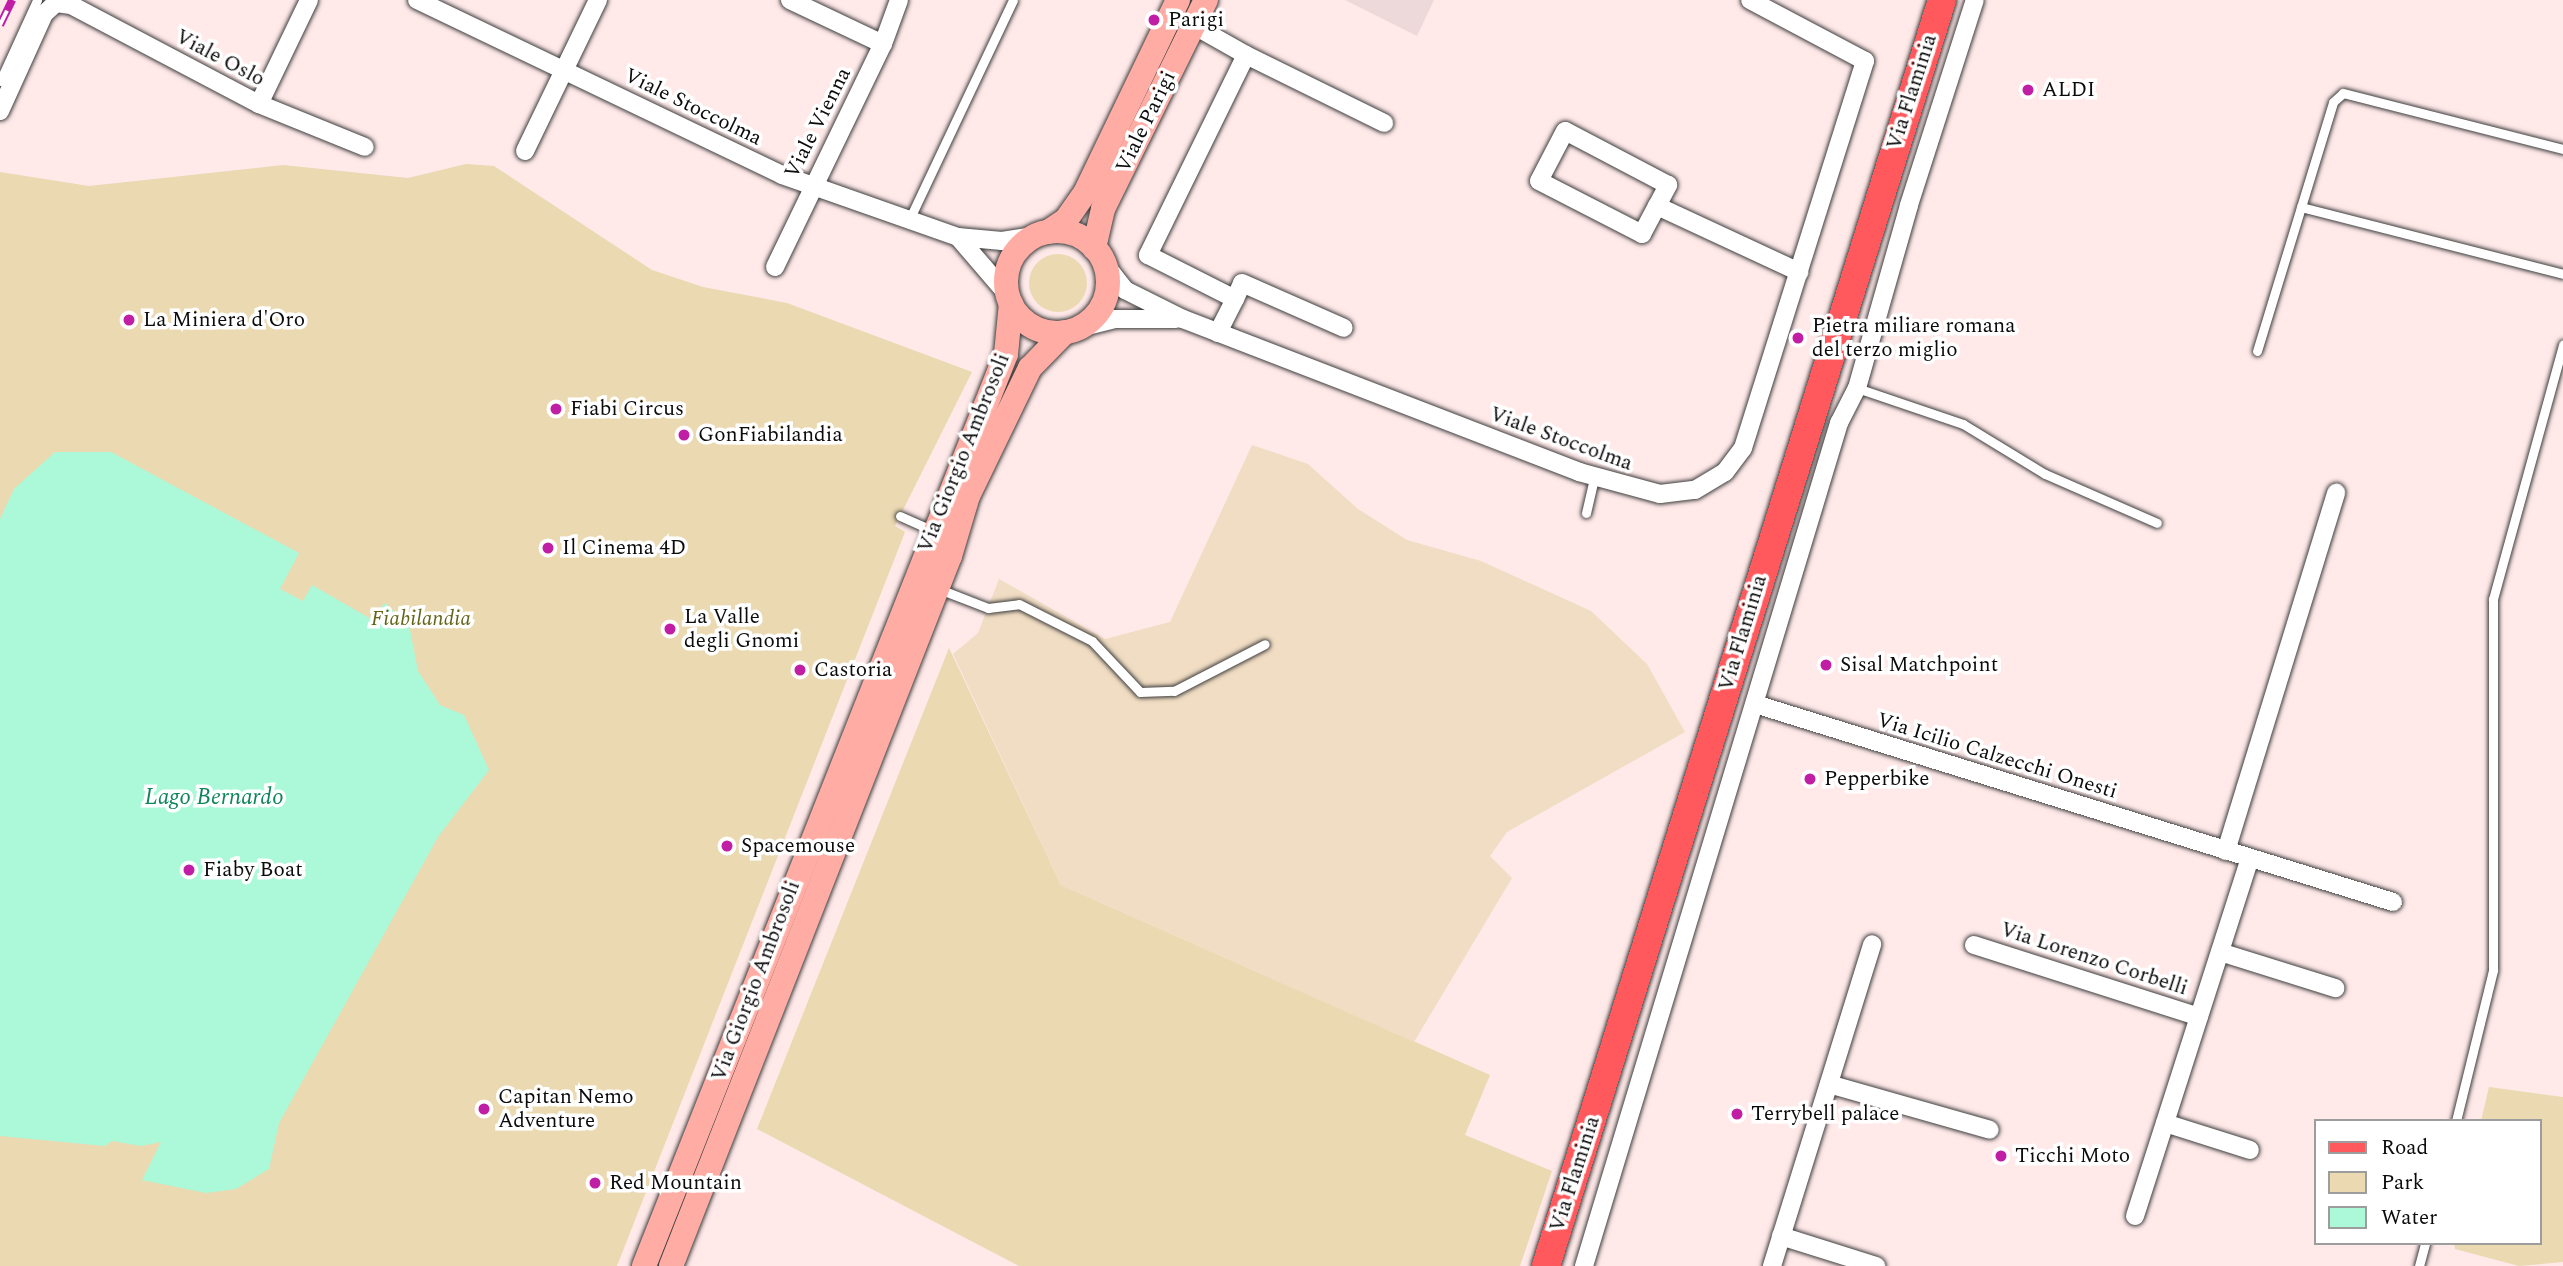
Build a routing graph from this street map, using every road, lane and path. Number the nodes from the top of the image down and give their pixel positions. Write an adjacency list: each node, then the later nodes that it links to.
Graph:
1 (37, 0): 17 (lane)
2 (309, 0): 18 (street)
3 (417, 0): 16 (street, Viale Stoccolma)
4 (598, 0): 16 (street)
5 (790, 0): 14 (street)
6 (900, 0): 14 (street, Viale Vienna)
7 (1013, 0): 27 (lane)
8 (1178, 0): 28 (main road, Viale Parigi)
9 (1206, 0): 13 (main road, Viale Parigi)
10 (1750, 0): 32 (street, Viale Stoccolma)
11 (1942, 0): 36 (main road, Via Flaminia)
12 (1975, 0): 38 (street, Via Flaminia)
13 (1194, 25): 15 (street); 30 (main road, Viale Parigi)
14 (883, 44): 24 (street, Viale Vienna)
15 (1246, 55): 20 (street); 35 (street)
16 (565, 71): 23 (street); 24 (street, Viale Stoccolma)
17 (0, 81)
18 (259, 104): 19 (street, Viale Oslo); 21 (street, Viale Oslo)
19 (0, 111)
20 (1384, 123)
21 (365, 147)
22 (2563, 149): 26 (lane)
23 (525, 151)
24 (811, 186): 27 (street, Viale Stoccolma); 31 (street, Viale Vienna)
25 (1657, 206): 25 (street); 32 (street)
26 (2301, 207): 33 (lane); 43 (lane)
27 (909, 220): 29 (street, Viale Stoccolma)
28 (1041, 234): 29 (street, Viale Stoccolma); 30 (main road); 34 (main road)
29 (958, 237): 34 (street)
30 (1099, 256): 37 (street, Viale Stoccolma); 40 (main road)
31 (775, 267)
32 (1799, 272): 45 (street, Viale Stoccolma)
33 (2563, 274)
34 (1009, 298): 40 (main road); 50 (main road, Via Giorgio Ambrosoli)
35 (1235, 299): 39 (street); 41 (street)
36 (1843, 308): 38 (street); 72 (main road, Via Flaminia)
37 (1183, 319): 40 (street, Viale Stoccolma); 41 (street, Viale Stoccolma)
38 (1875, 320): 44 (street, Via Flaminia)
39 (1344, 328)
40 (1074, 329): 51 (main road, Via Giorgio Ambrosoli)
41 (1219, 333): 45 (street, Viale Stoccolma)
42 (2563, 344): 63 (lane)
43 (2258, 351)
44 (1857, 388): 49 (lane); 53 (street, Via Flaminia)
45 (1594, 477): 47 (lane)
46 (2336, 494): 54 (street)
47 (1586, 513)
48 (900, 516): 50 (lane)
49 (2157, 523)
50 (933, 531): 70 (main road, Via Giorgio Ambrosoli)
51 (937, 588): 52 (lane); 71 (main road, Via Giorgio Ambrosoli)
52 (1265, 644)
53 (1755, 704): 54 (street, Via Icilio Calzecchi Onesti); 73 (street, Via Flaminia)
54 (2226, 851): 55 (street, Via Icilio Calzecchi Onesti)
55 (2250, 858): 56 (street, Via Icilio Calzecchi Onesti); 59 (street)
56 (2393, 902)
57 (1872, 944): 62 (street)
58 (1974, 945): 61 (street, Via Lorenzo Corbelli)
59 (2220, 952): 60 (street); 61 (street)
60 (2334, 988)
61 (2199, 1017): 64 (street)
62 (1829, 1084): 65 (street); 68 (street)
63 (2456, 1119)
64 (2165, 1123): 66 (street); 67 (street)
65 (1990, 1130)
66 (2250, 1150)
67 (2135, 1216)
68 (1781, 1236): 74 (street); 75 (street)
69 (2424, 1245): 76 (lane)
70 (644, 1266)
71 (671, 1266)
72 (1546, 1266)
73 (1584, 1266)
74 (1772, 1266)
75 (1876, 1266)
76 (2419, 1266)

